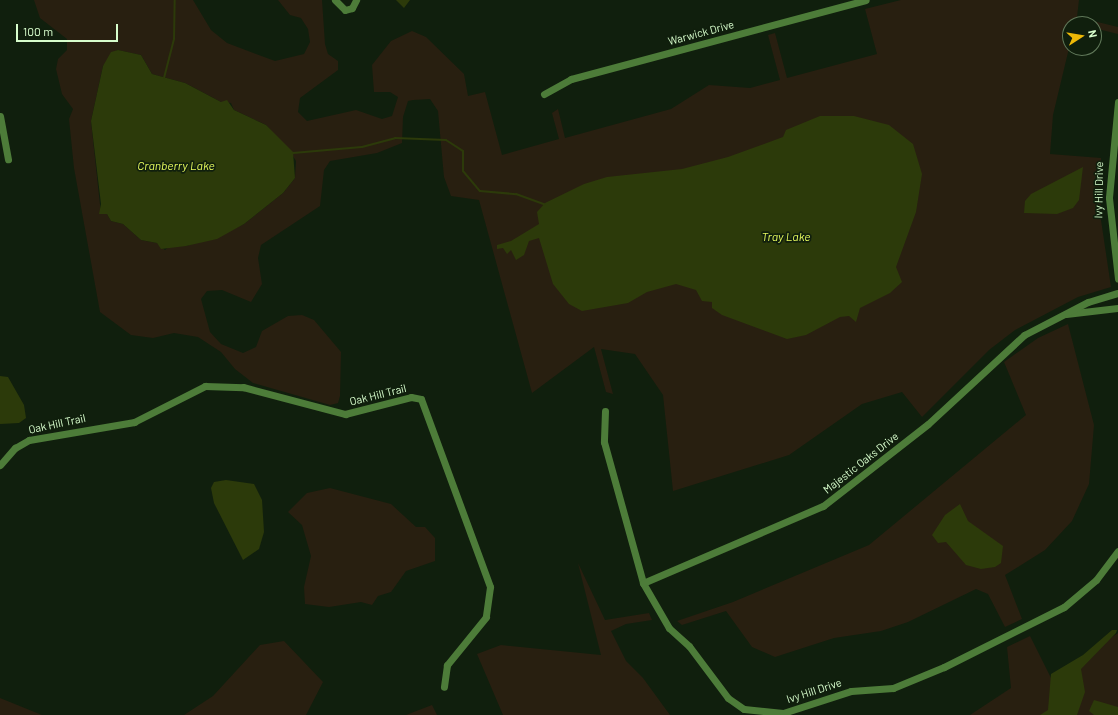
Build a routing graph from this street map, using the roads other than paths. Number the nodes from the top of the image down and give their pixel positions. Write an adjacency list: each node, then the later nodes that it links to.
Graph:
1 (335, 0): 2 (street)
2 (356, 0)
3 (866, 0): 4 (street, Warwick Drive)
4 (544, 94)
5 (1118, 102): 8 (street, Ivy Hill Drive)
6 (0, 116): 7 (street)
7 (8, 159)
8 (1118, 278)
9 (1118, 293): 11 (street, Majestic Oaks Drive)
10 (1118, 308): 11 (street, Majestic Oaks Drive)
11 (1064, 314): 15 (street, Majestic Oaks Drive)
12 (605, 412): 15 (street, Ivy Hill Drive)
13 (0, 465): 16 (street, Oak Hill Trail)
14 (1118, 551): 15 (street, Ivy Hill Drive)
15 (643, 583)
16 (444, 687)

